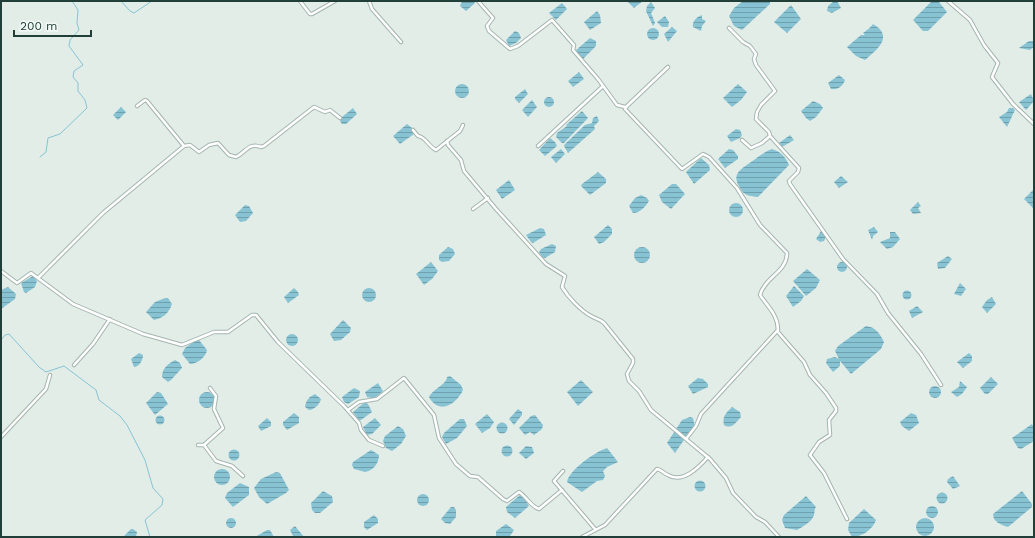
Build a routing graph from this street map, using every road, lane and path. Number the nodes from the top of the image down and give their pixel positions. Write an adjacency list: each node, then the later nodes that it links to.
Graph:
1 (300, 1): 2 (street)
2 (335, 1)
3 (370, 1): 7 (street)
4 (478, 1): 9 (street)
5 (948, 1): 13 (street)
6 (729, 28): 16 (street)
7 (401, 42)
8 (668, 67): 11 (street)
9 (602, 87): 11 (street); 20 (street)
10 (137, 106): 19 (street)
11 (625, 107): 26 (street)
12 (340, 118): 19 (street)
13 (1034, 124)
14 (462, 125): 18 (street)
15 (413, 130): 18 (street)
16 (770, 136): 17 (street); 29 (street)
17 (742, 140)
18 (447, 141): 21 (street)
19 (184, 146): 24 (street)
20 (538, 146)
21 (488, 198): 22 (street); 33 (street)
22 (473, 209)
23 (1, 271): 24 (street)
24 (38, 278): 25 (street)
25 (110, 319): 27 (street); 31 (street)
26 (777, 331): 33 (street); 41 (street)
27 (74, 365)
28 (50, 375): 32 (street)
29 (941, 385)
30 (210, 388): 35 (street)
31 (348, 410): 36 (street); 40 (street)
32 (1, 437)
33 (686, 439): 37 (street)
34 (198, 445): 35 (street)
35 (204, 445): 39 (street)
36 (383, 446)
37 (708, 456): 42 (street); 44 (street)
38 (563, 471): 40 (street)
39 (243, 476)
40 (562, 490): 42 (street)
41 (847, 519)
42 (595, 529): 43 (street)
43 (582, 537)
44 (779, 537)

